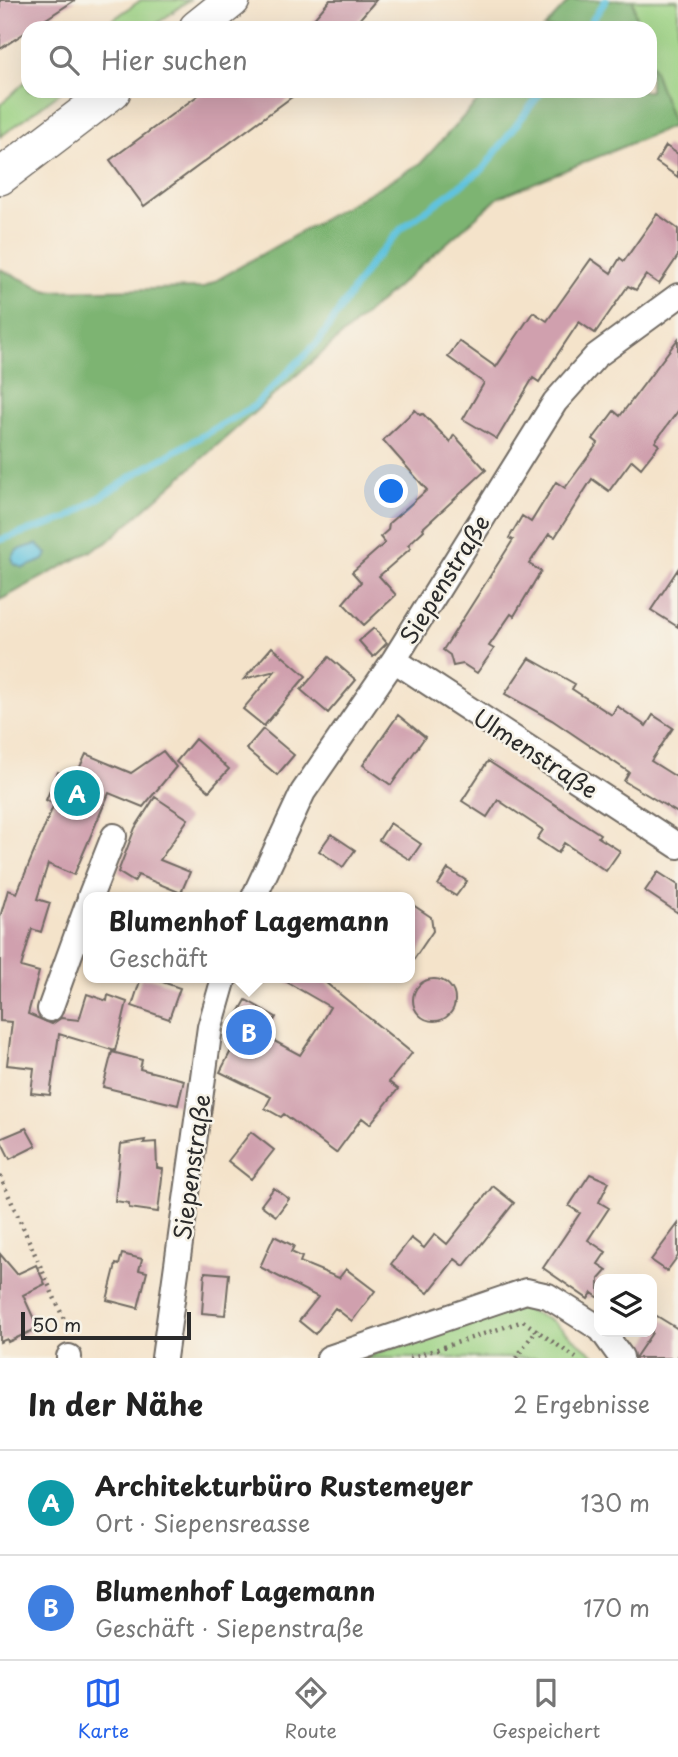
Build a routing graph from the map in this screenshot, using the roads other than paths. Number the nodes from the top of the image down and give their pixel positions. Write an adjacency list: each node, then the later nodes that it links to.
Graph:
1 (232, 0): 2 (main road)
2 (206, 21)
3 (104, 98): 4 (main road)
4 (0, 177)
5 (678, 296): 6 (street, Siepenstraße)
6 (394, 660): 8 (street, Ulmenstraße); 10 (street, Siepenstraße)
7 (114, 836): 9 (street)
8 (678, 846)
9 (92, 892)
10 (256, 892)
11 (83, 923): 13 (street)
12 (223, 983): 17 (street, Siepenstraße)
13 (50, 1009)
14 (594, 1326): 18 (street)
15 (606, 1337): 16 (street)
16 (621, 1357)
17 (164, 1358)
18 (329, 1358)

